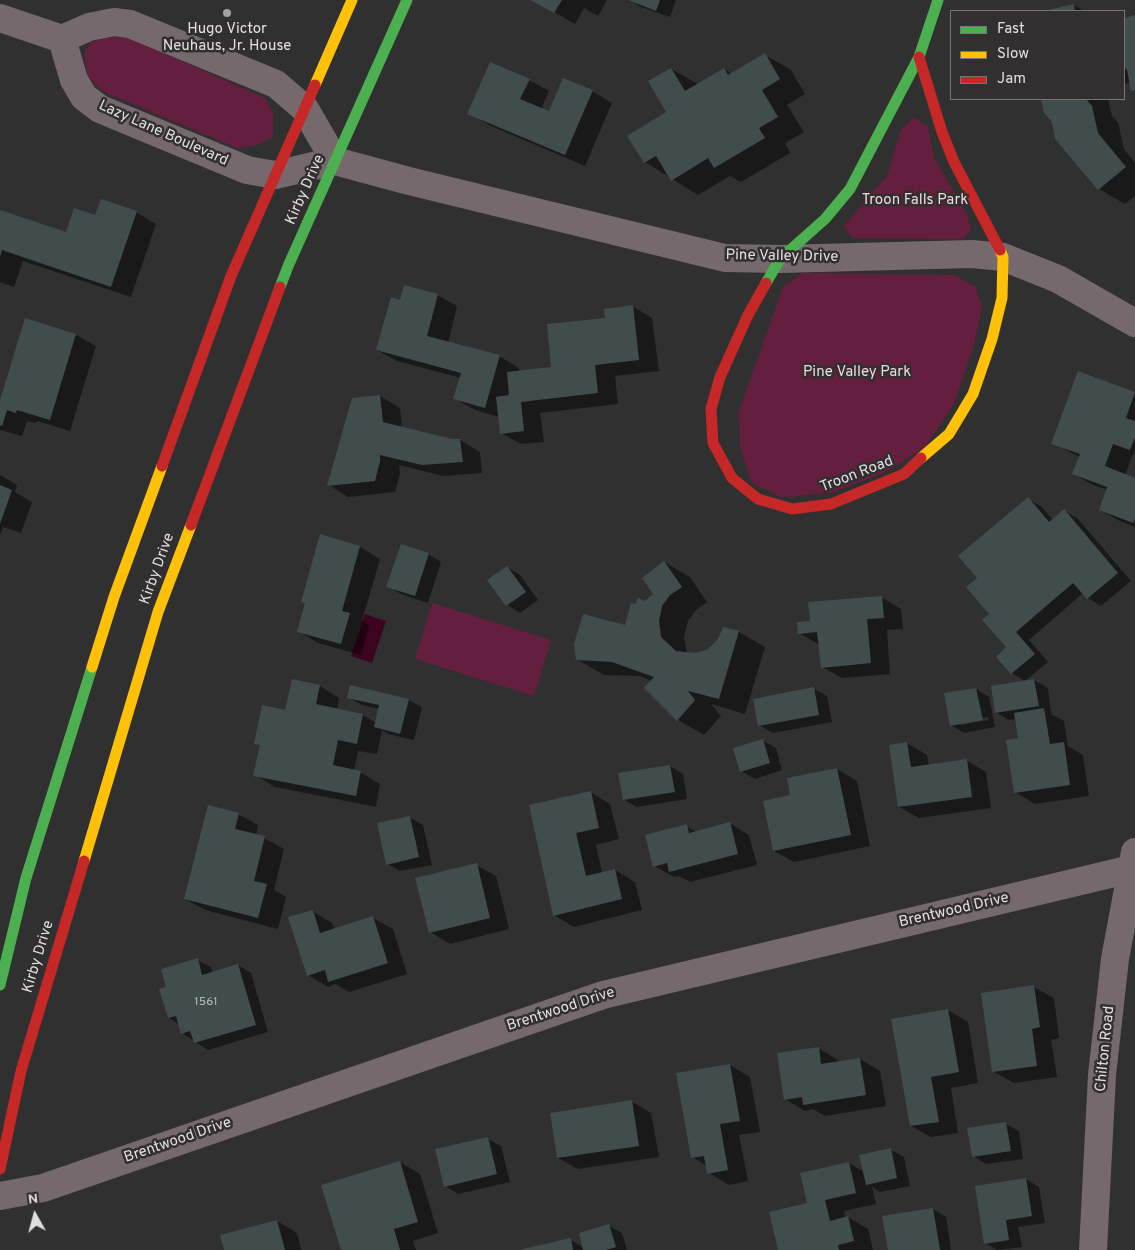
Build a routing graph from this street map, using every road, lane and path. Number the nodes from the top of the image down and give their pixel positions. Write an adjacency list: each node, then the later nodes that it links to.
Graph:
1 (352, 0): 7 (main road, Kirby Drive)
2 (407, 0): 8 (main road, Kirby Drive)
3 (938, 0): 6 (main road, Troon Road)
4 (0, 18): 5 (street)
5 (62, 39): 7 (street); 9 (street, Lazy Lane Boulevard)
6 (919, 57): 10 (main road, Troon Road); 11 (main road, Troon Road)
7 (305, 109): 8 (street); 9 (main road, Kirby Drive)
8 (335, 161): 9 (street); 11 (street, Pine Valley Drive); 15 (main road, Kirby Drive)
9 (275, 175): 14 (main road, Kirby Drive)
10 (1003, 256): 11 (street, Pine Valley Drive); 11 (main road, Troon Road); 12 (street, Pine Valley Drive)
11 (780, 259)
12 (1135, 323)
13 (1134, 862): 16 (street, Brentwood Drive); 17 (street, Chilton Road)
14 (0, 985)
15 (0, 1169)
16 (0, 1196)
17 (1092, 1250)

